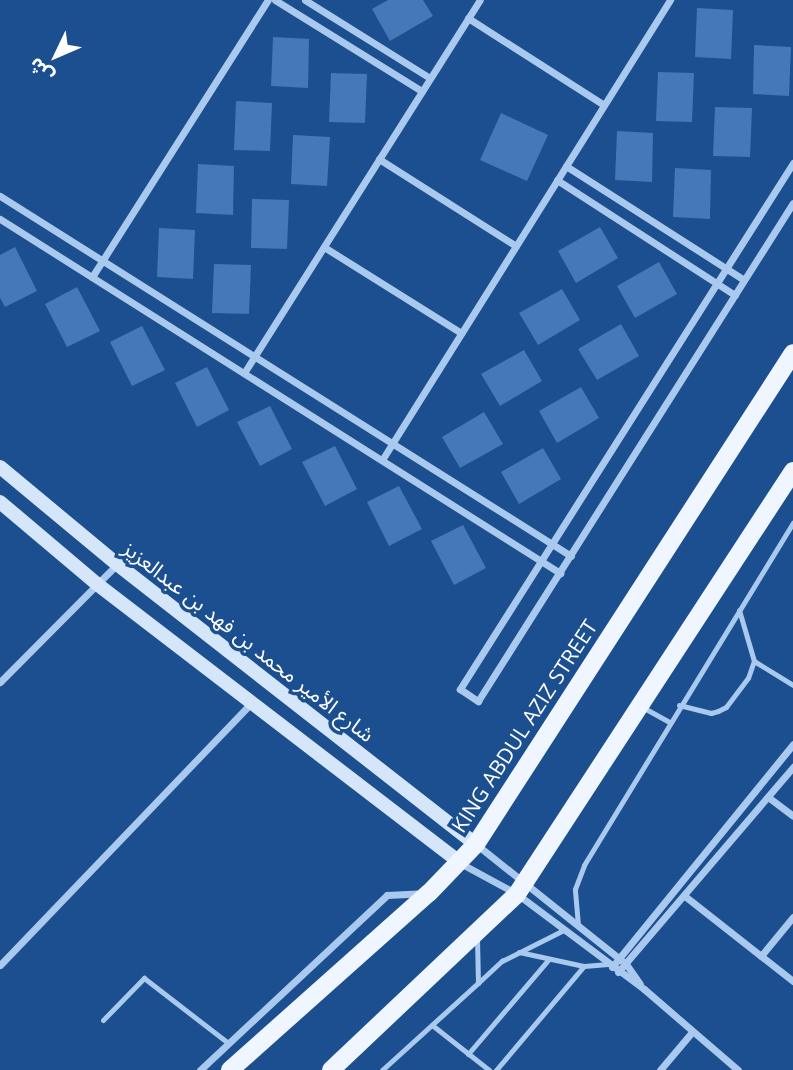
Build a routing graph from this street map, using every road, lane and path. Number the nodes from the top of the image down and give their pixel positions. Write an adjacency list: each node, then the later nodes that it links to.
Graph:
1 (268, 0): 19 (street)
2 (275, 0): 8 (street)
3 (305, 0): 7 (street)
4 (480, 0): 6 (street)
5 (670, 0): 9 (street)
6 (468, 18): 7 (street); 9 (street)
7 (430, 78): 8 (street)
8 (422, 91): 10 (street)
9 (604, 105): 12 (street)
10 (379, 159): 17 (street); 18 (street)
11 (793, 163): 20 (street)
12 (566, 166): 13 (street); 20 (street)
13 (557, 180): 17 (street); 23 (street)
14 (0, 196): 19 (street)
15 (793, 202): 22 (street)
16 (0, 219): 21 (street)
17 (516, 246): 25 (street)
18 (324, 247): 25 (street); 26 (street)
19 (102, 261): 21 (street); 26 (street)
20 (726, 269): 22 (street); 23 (street)
21 (92, 277): 28 (street)
22 (744, 280): 24 (street)
23 (717, 284): 24 (street); 35 (street)
24 (735, 295): 36 (street)
25 (461, 333): 29 (street)
26 (254, 356): 28 (street); 29 (street)
27 (791, 359): 53 (main road, KING ABDUL AZIZ STREET)
28 (244, 373): 30 (street)
29 (392, 443): 30 (street); 35 (street)
30 (382, 460): 37 (street)
31 (0, 467): 38 (main road, شارع الأمير محمد بن فهد بن عبدالعزيز)
32 (791, 479): 46 (main road)
33 (0, 502): 40 (main road)
34 (793, 523): 41 (lane)
35 (553, 545): 36 (street); 37 (street)
36 (571, 556): 39 (street)
37 (543, 561): 39 (street); 39 (street)
38 (117, 564): 40 (street); 53 (main road, شارع الأمير محمد بن فهد بن عبدالعزيز)
39 (560, 573)
40 (97, 584): 43 (street); 45 (main road)
41 (739, 610): 42 (lane); 47 (lane)
42 (754, 661): 44 (lane); 47 (lane)
43 (0, 682)
44 (793, 685)
45 (251, 702): 54 (main road); 66 (street)
46 (639, 705): 48 (lane); 55 (main road)
47 (679, 705): 48 (lane)
48 (669, 722): 59 (lane)
49 (793, 744): 65 (street)
50 (793, 767): 51 (street)
51 (768, 797): 52 (street); 57 (street)
52 (793, 816)
53 (476, 844): 54 (main road, KING ABDUL AZIZ STREET); 55 (street)
54 (460, 863): 55 (street); 56 (main road, KING ABDUL AZIZ STREET)
55 (521, 888): 59 (street); 60 (street); 61 (main road)
56 (429, 893): 75 (street); 78 (main road, KING ABDUL AZIZ STREET)
57 (686, 897): 63 (street); 65 (street)
58 (793, 918): 63 (street)
59 (578, 925): 65 (street)
60 (564, 930): 62 (lane); 68 (street)
61 (477, 934): 70 (lane); 79 (main road)
62 (518, 952): 64 (lane); 70 (lane)
63 (761, 956): 69 (street)
64 (548, 960): 67 (lane); 76 (lane)
65 (622, 961): 68 (street); 71 (street)
66 (0, 965)
67 (583, 966): 68 (lane); 82 (lane)
68 (613, 968): 71 (street)
69 (793, 981)
70 (478, 983): 73 (lane)
71 (644, 989): 74 (street)
72 (103, 1020): 75 (lane)
73 (432, 1025): 76 (lane); 80 (lane)
74 (692, 1032): 83 (street); 84 (street)
75 (228, 1044): 77 (street)
76 (468, 1054): 81 (lane)
77 (200, 1070)
78 (230, 1070)
79 (331, 1070)
80 (382, 1070)
81 (489, 1070)
82 (496, 1070)
83 (660, 1070)
84 (738, 1070)

